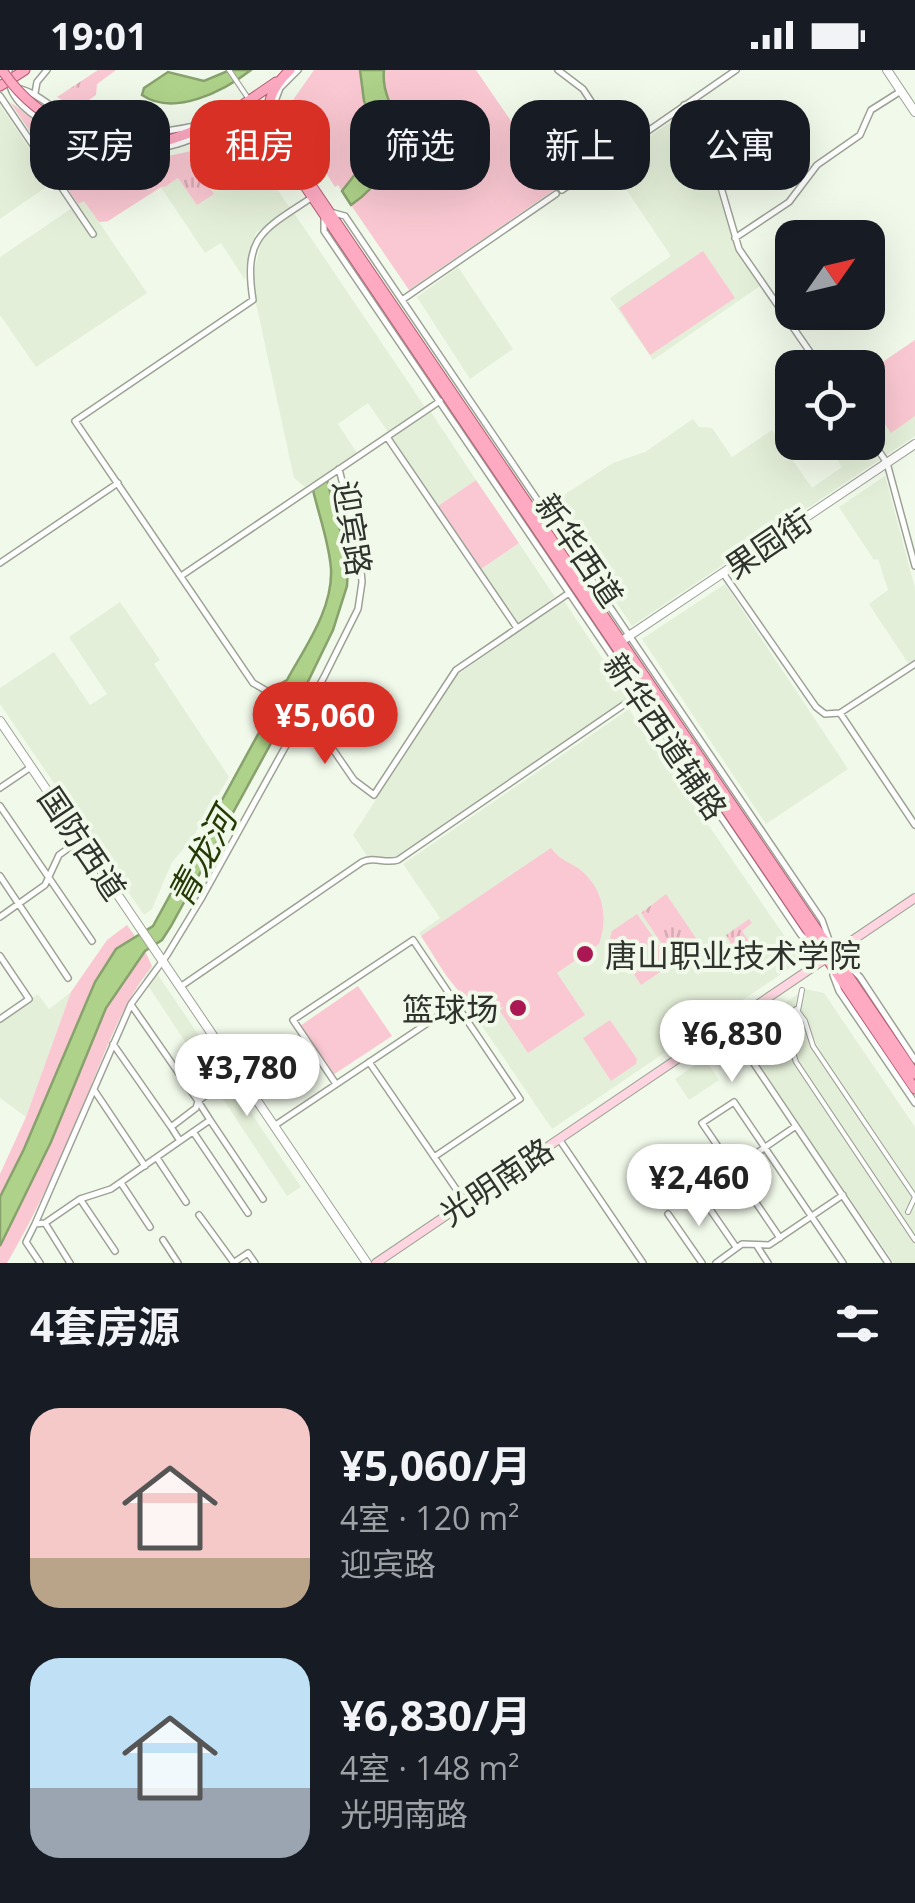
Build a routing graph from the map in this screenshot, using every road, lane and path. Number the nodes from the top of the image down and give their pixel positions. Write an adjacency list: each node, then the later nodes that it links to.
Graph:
1 (3, 70): 10 (street); 23 (main road, 新华西道, bridge)
2 (24, 70): 10 (main road)
3 (46, 70): 12 (street)
4 (230, 70): 14 (street)
5 (298, 70): 17 (street)
6 (558, 70): 18 (street)
7 (736, 70): 19 (street)
8 (886, 70): 11 (street)
9 (286, 72): 15 (main road); 16 (main road, 新华西道)
10 (6, 87): 12 (street); 13 (street); 20 (street)
11 (901, 91): 21 (street); 33 (street)
12 (35, 94): 22 (street)
13 (0, 96): 24 (street)
14 (248, 98)
15 (247, 100)
16 (271, 100)
17 (274, 100)
18 (590, 100)
19 (693, 100)
20 (30, 108)
21 (915, 112)
22 (190, 127)
23 (190, 132)
24 (30, 142)
25 (62, 190): 32 (street)
26 (306, 190): 30 (main road, 新华西道)
27 (311, 190): 31 (main road, 新华西道)
28 (562, 190): 36 (street)
29 (721, 190): 33 (street)
30 (311, 198): 31 (main road, 新华西道); 44 (street)
31 (327, 214): 34 (street, 新华西道辅路); 35 (main road, 新华西道); 36 (street, 新华西道辅路); 51 (main road, 新华西道)
32 (93, 234)
33 (735, 238): 37 (street)
34 (351, 272): 35 (street); 38 (street, 新华西道辅路)
35 (366, 279): 69 (main road, 新华西道)
36 (402, 300): 51 (street, 新华西道辅路)
37 (809, 350)
38 (440, 401): 39 (street, 迎宾路); 49 (street, 新华西道辅路)
39 (386, 437): 43 (street, 迎宾路); 50 (street)
40 (915, 444): 42 (street, 果园街)
41 (885, 460): 42 (street)
42 (887, 463): 46 (street); 47 (street, 果园街)
43 (336, 471): 48 (street); 54 (street, 迎宾路)
44 (118, 483): 45 (street); 48 (street)
45 (0, 563)
46 (915, 566)
47 (723, 574): 51 (street, 果园街); 55 (street)
48 (181, 576): 54 (street)
49 (568, 593): 50 (street); 53 (street, 新华西道辅路)
50 (517, 628): 54 (street)
51 (625, 639): 69 (main road, 新华西道)
52 (915, 664): 55 (street)
53 (638, 696): 69 (street, 新华西道辅路); 72 (street)
54 (301, 709): 70 (street, 迎宾路)
55 (840, 713): 60 (street)
56 (0, 721): 57 (street, 国防西道)
57 (31, 767): 58 (street); 61 (street, 国防西道)
58 (0, 788)
59 (0, 806): 63 (street)
60 (915, 825)
61 (80, 840): 63 (street); 70 (street, 国防西道)
62 (0, 876): 65 (street)
63 (50, 879): 65 (street); 67 (street)
64 (915, 898): 69 (main road, 光明南路)
65 (18, 904): 66 (street); 71 (street)
66 (0, 917)
67 (92, 942)
68 (0, 956): 77 (street)
69 (830, 956): 78 (main road, 光明南路); 80 (street, 新华西道辅路); 83 (main road, 新华西道); 85 (main road, 新华西道); 88 (street, 新华西道辅路)
70 (163, 957): 72 (street, 国防西道); 74 (street, 迎宾路)
71 (68, 978)
72 (180, 986): 82 (street, 国防西道)
73 (802, 990): 76 (street)
74 (132, 1004): 79 (street, 迎宾路); 87 (street)
75 (456, 1004): 81 (street); 84 (street); 98 (street)
76 (796, 1009): 110 (street); 114 (street)
77 (0, 1019)
78 (728, 1024): 91 (street); 94 (main road, 光明南路)
79 (114, 1044): 86 (street, 迎宾路); 92 (street)
80 (915, 1060)
81 (369, 1062): 84 (street); 98 (street)
82 (238, 1074): 87 (street); 90 (street, 国防西道)
83 (915, 1074)
84 (336, 1084): 90 (street)
85 (915, 1089)
86 (94, 1090): 99 (street); 116 (street, 迎宾路)
87 (198, 1101): 89 (street); 92 (street)
88 (915, 1103)
89 (210, 1120): 93 (street); 105 (street)
90 (274, 1126): 131 (street, 国防西道)
91 (796, 1126): 96 (street); 103 (street)
92 (170, 1127): 95 (street)
93 (194, 1133): 95 (street); 109 (street)
94 (559, 1138): 107 (main road, 光明南路); 133 (street)
95 (180, 1141): 97 (street)
96 (764, 1148): 100 (street); 100 (street); 113 (street)
97 (157, 1158): 99 (street); 106 (street)
98 (434, 1158): 107 (street)
99 (146, 1166): 102 (street)
100 (733, 1169): 101 (street); 118 (street)
101 (716, 1180)
102 (121, 1182): 104 (street); 117 (street)
103 (843, 1195): 113 (street); 125 (street)
104 (80, 1199): 115 (street); 123 (street)
105 (263, 1199)
106 (186, 1202)
107 (465, 1202): 132 (main road, 光明南路)
108 (706, 1202): 122 (street)
109 (248, 1212)
110 (912, 1212): 114 (street)
111 (668, 1214): 134 (street)
112 (200, 1215): 129 (street)
113 (811, 1216): 118 (street); 136 (street)
114 (899, 1218): 120 (street)
115 (45, 1223): 116 (street); 127 (street)
116 (35, 1224): 126 (street)
117 (150, 1227)
118 (780, 1238): 121 (street)
119 (163, 1240): 128 (street)
120 (915, 1240)
121 (757, 1246): 122 (street); 135 (street)
122 (736, 1248): 124 (street)
123 (115, 1250)
124 (720, 1262)
125 (887, 1262)
126 (40, 1263)
127 (70, 1263)
128 (178, 1263)
129 (234, 1263): 130 (street)
130 (255, 1263)
131 (366, 1263)
132 (376, 1263)
133 (644, 1263)
134 (702, 1263)
135 (768, 1263)
136 (843, 1263)

